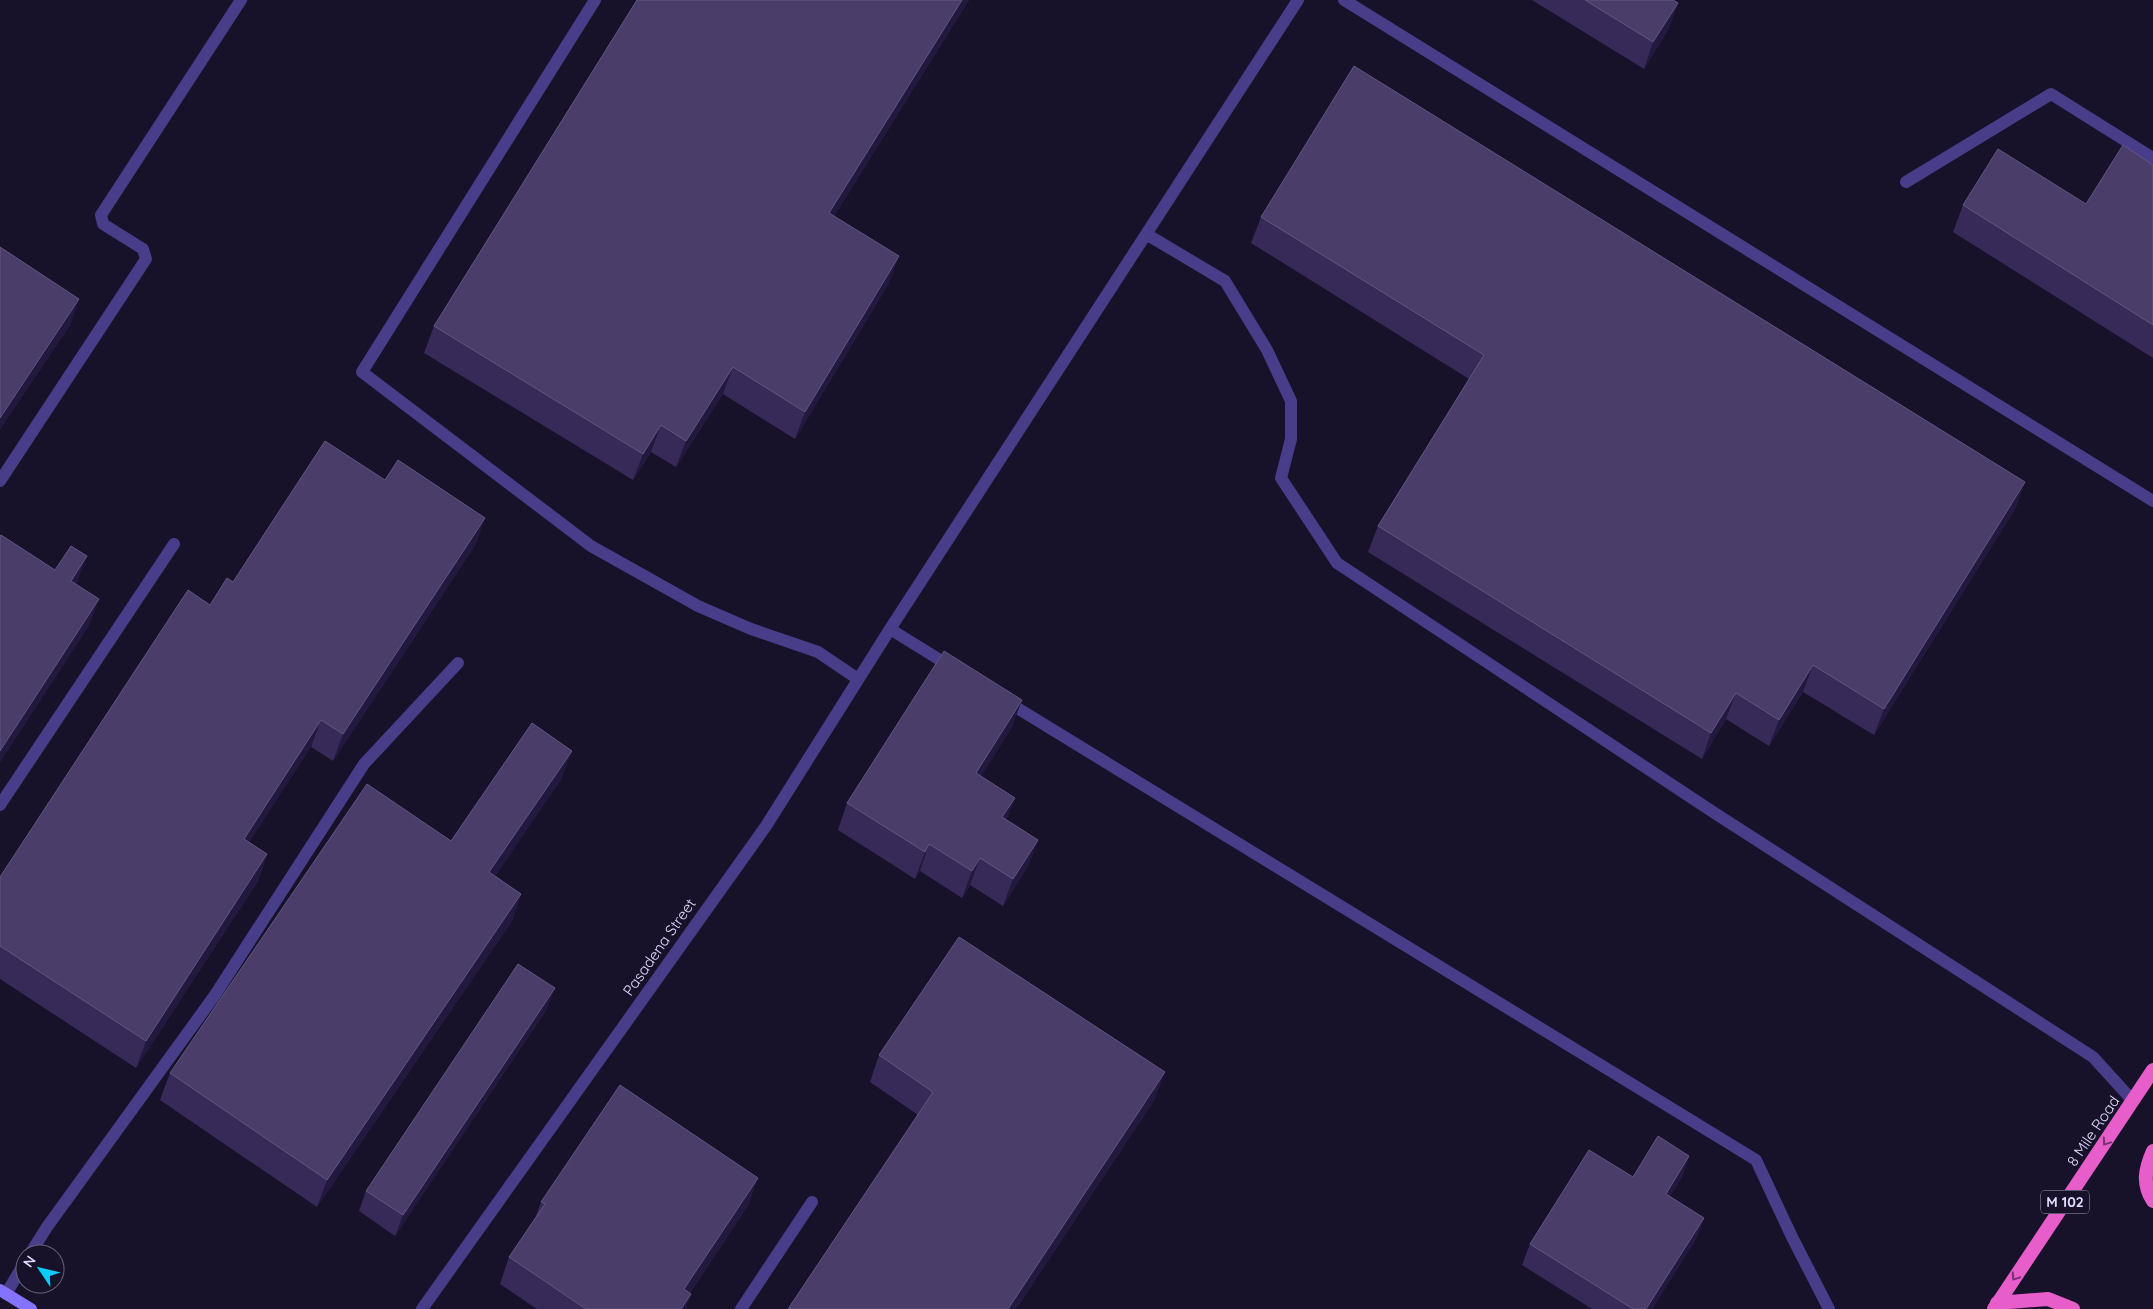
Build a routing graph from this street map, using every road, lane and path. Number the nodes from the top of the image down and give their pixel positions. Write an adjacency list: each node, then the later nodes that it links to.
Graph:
1 (241, 0): 8 (lane)
2 (595, 0): 14 (lane)
3 (1298, 0): 7 (lane, Pasadena Street)
4 (1344, 0): 9 (lane)
5 (2153, 158): 6 (lane)
6 (1906, 182)
7 (1146, 234): 11 (lane, Pasadena Street); 18 (lane)
8 (0, 481)
9 (2153, 501)
10 (174, 544): 16 (lane)
11 (890, 628): 13 (lane); 14 (lane, Pasadena Street)
12 (458, 663): 22 (lane)
13 (967, 677)
14 (858, 679): 27 (lane, Pasadena Street)
15 (992, 692): 29 (lane)
16 (0, 805)
17 (2153, 1070): 18 (highway, 8 Mile Road / M 102)
18 (2133, 1101): 25 (highway, 8 Mile Road / M 102, one-way to 25)
19 (2153, 1151): 20 (highway)
20 (2153, 1201)
21 (812, 1202): 28 (lane)
22 (36, 1244)
23 (15, 1276): 24 (lane)
24 (3, 1292): 26 (main road)
25 (1995, 1306): 30 (highway)
26 (31, 1309)
27 (422, 1309)
28 (741, 1309)
29 (1829, 1309)
30 (2073, 1309)

